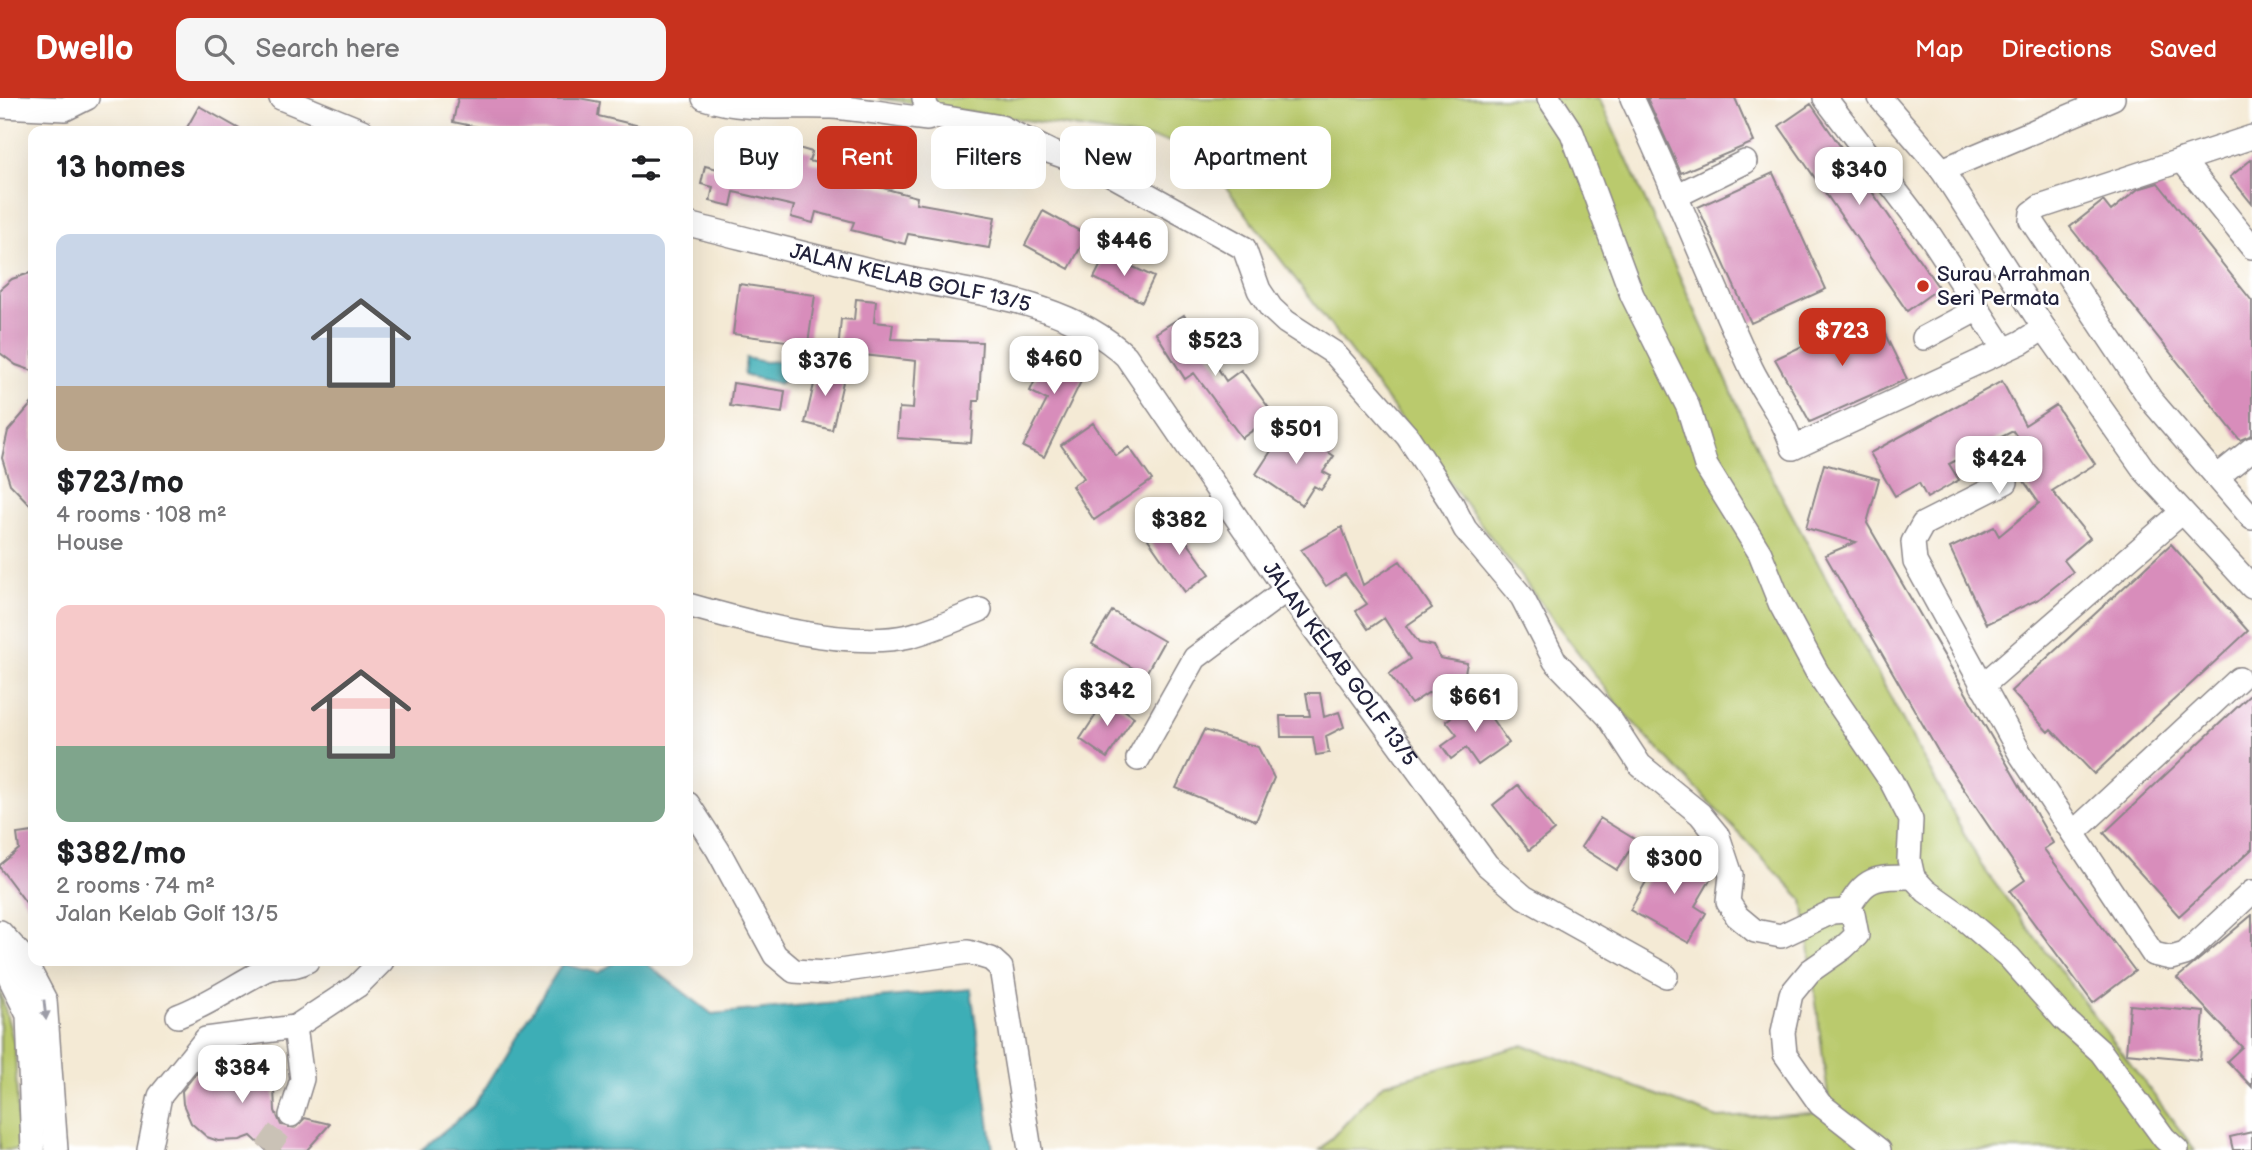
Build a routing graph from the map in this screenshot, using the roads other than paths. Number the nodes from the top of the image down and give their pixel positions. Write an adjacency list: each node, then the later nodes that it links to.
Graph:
1 (87, 98): 9 (street)
2 (281, 98): 11 (street)
3 (704, 98): 10 (street)
4 (1549, 98): 37 (street)
5 (1632, 98): 16 (street)
6 (1825, 98): 19 (street)
7 (1880, 98): 15 (street)
8 (2113, 98): 15 (street)
9 (0, 106)
10 (930, 107): 39 (street)
11 (331, 126)
12 (2252, 137): 13 (street)
13 (2182, 160): 18 (street); 24 (street)
14 (1745, 162): 16 (street)
15 (1942, 170): 20 (street)
16 (1678, 195): 22 (street)
17 (693, 225): 29 (street, JALAN KELAB GOLF 13/5)
18 (2252, 247)
19 (1978, 309): 21 (street); 22 (street)
20 (2044, 328): 22 (street); 26 (street)
21 (1924, 338)
22 (2004, 349)
23 (2252, 449): 24 (street)
24 (2217, 477): 27 (street)
25 (2006, 482): 33 (street)
26 (2181, 513): 28 (street); 33 (street)
27 (2252, 518)
28 (2252, 587)
29 (1286, 590): 34 (street); 44 (street, JALAN KELAB GOLF 13/5)
30 (693, 606): 31 (street)
31 (980, 610)
32 (2239, 679): 36 (street)
33 (1982, 686): 36 (street)
34 (1138, 759)
35 (693, 812): 51 (street)
36 (2073, 833): 38 (street)
37 (1913, 877): 39 (street); 53 (street)
38 (2252, 892)
39 (1847, 911): 52 (street)
40 (0, 932): 49 (street, one-way to 49)
41 (0, 958): 48 (street)
42 (267, 966): 45 (street)
43 (377, 966): 46 (street)
44 (1666, 976)
45 (178, 1016)
46 (295, 1027): 47 (street); 50 (street)
47 (291, 1115)
48 (33, 1150)
49 (56, 1150)
50 (149, 1150)
51 (1030, 1150)
52 (1879, 1150)
53 (2177, 1150)

